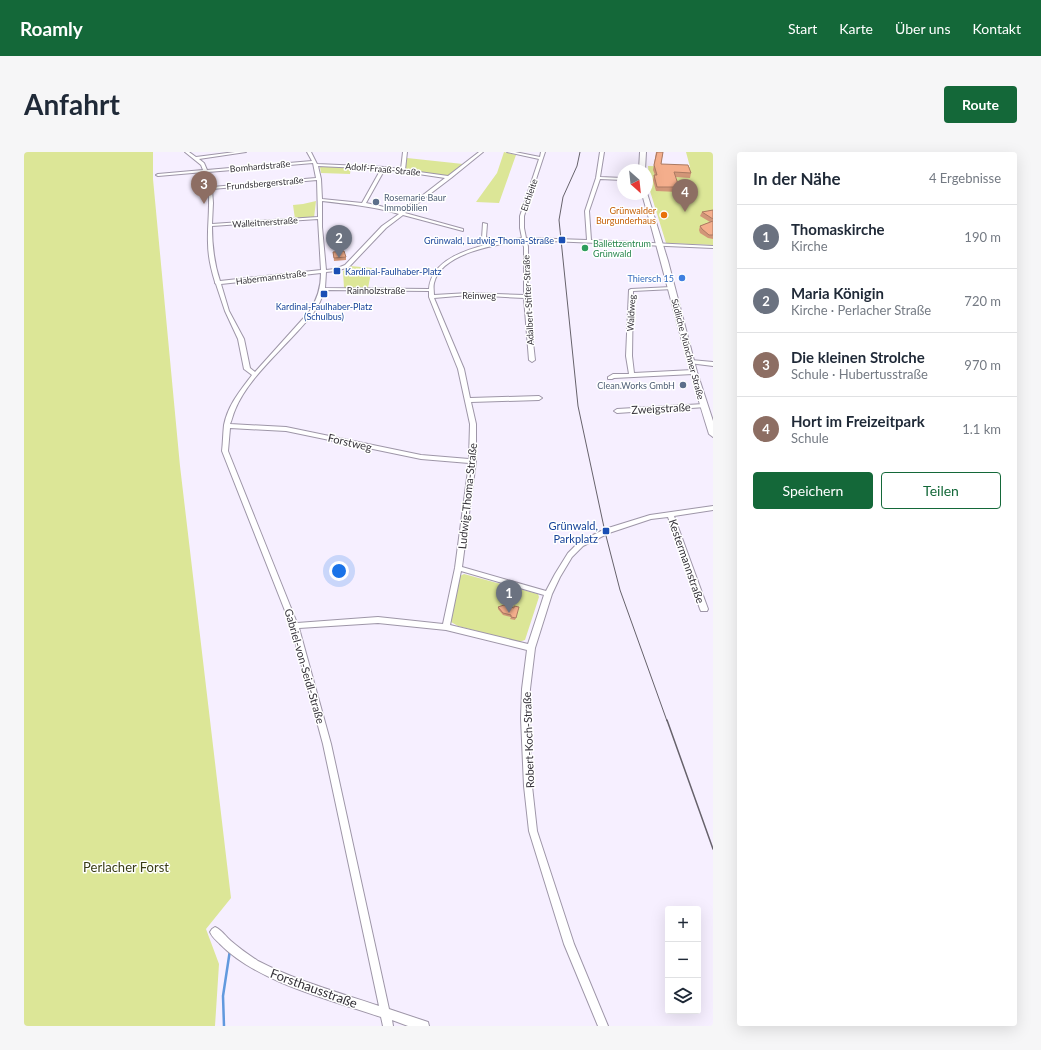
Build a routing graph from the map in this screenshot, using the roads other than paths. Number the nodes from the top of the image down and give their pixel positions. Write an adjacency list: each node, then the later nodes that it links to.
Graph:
1 (187, 152): 10 (street)
2 (244, 152): 10 (street)
3 (309, 152): 12 (street, Gabriel-von-Seidl-Straße)
4 (405, 152): 15 (street)
5 (481, 152): 18 (street, Habermannstraße)
6 (509, 152): 11 (street)
7 (543, 152): 11 (street, Eichleite)
8 (602, 152): 19 (street)
9 (643, 152): 13 (main road)
10 (196, 158): 16 (street)
11 (542, 158): 31 (street, Eichleite)
12 (315, 163): 14 (street, Adolf-Fraaß-Straße); 16 (street, Bomhardstraße); 20 (street, Gabriel-von-Seidl-Straße)
13 (642, 164)
14 (384, 168): 15 (street, Adolf-Fraaß-Straße); 25 (street)
15 (403, 170): 18 (street, Adolf-Fraaß-Straße)
16 (206, 171): 17 (street, Bomhardstraße); 22 (street)
17 (158, 175)
18 (450, 177): 26 (street, Habermannstraße)
19 (598, 178): 21 (street); 32 (street)
20 (319, 179): 22 (street, Frundsbergerstraße); 23 (street, Gabriel-von-Seidl-Straße)
21 (617, 180)
22 (211, 188): 29 (street)
23 (320, 200): 25 (street); 27 (street, Gabriel-von-Seidl-Straße)
24 (647, 200): 34 (main road, Südliche Münchner Straße)
25 (362, 204): 26 (street)
26 (401, 213): 30 (street); 36 (street, Habermannstraße)
27 (320, 218): 29 (street, Walleitnerstraße); 36 (street, Gabriel-von-Seidl-Straße)
28 (484, 224): 33 (street)
29 (210, 225): 37 (street)
30 (461, 230)
31 (525, 239): 32 (street); 33 (street); 42 (street, Adalbert-Stifter-Straße)
32 (589, 241): 34 (street)
33 (497, 244): 40 (street)
34 (659, 244): 35 (street); 38 (main road, Südliche Münchner Straße)
35 (713, 247)
36 (324, 270): 37 (street, Habermannstraße); 39 (street, Gabriel-von-Seidl-Straße)
37 (217, 283): 47 (street)
38 (672, 288): 44 (main road, Südliche Münchner Straße); 48 (street, Waldweg)
39 (322, 289): 40 (street, Rainholzstraße); 47 (street, Gabriel-von-Seidl-Straße)
40 (430, 290): 41 (street, Ludwig-Thoma-Straße)
41 (431, 297): 42 (street, Reinweg); 51 (street, Ludwig-Thoma-Straße)
42 (526, 297): 43 (street, Adalbert-Stifter-Straße)
43 (532, 360)
44 (691, 362): 45 (street); 46 (main road, Südliche Münchner Straße)
45 (713, 364)
46 (693, 372): 48 (street); 52 (main road, Südliche Münchner Straße)
47 (255, 375): 54 (street, Gabriel-von-Seidl-Straße)
48 (632, 375): 49 (street)
49 (610, 378)
50 (539, 398): 51 (street)
51 (469, 400): 56 (street, Ludwig-Thoma-Straße)
52 (707, 409): 53 (street, Zweigstraße); 55 (main road, Südliche Münchner Straße)
53 (617, 411)
54 (227, 426): 56 (street, Forstweg); 62 (street, Gabriel-von-Seidl-Straße)
55 (713, 434)
56 (472, 461): 59 (street, Ludwig-Thoma-Straße)
57 (713, 508): 58 (street, Robert-Koch-Straße)
58 (670, 514): 60 (street, Robert-Koch-Straße); 61 (street, Kestermannstraße)
59 (458, 568): 60 (street); 63 (street, Ludwig-Thoma-Straße)
60 (548, 594): 64 (street, Robert-Koch-Straße)
61 (704, 608)
62 (295, 626): 63 (street); 66 (street, Gabriel-von-Seidl-Straße)
63 (446, 627): 64 (street)
64 (530, 648): 69 (street, Robert-Koch-Straße)
65 (215, 932): 66 (street, Forsthausstraße)
66 (386, 1014): 67 (street, Gabriel-von-Seidl-Straße); 68 (street, Forsthausstraße)
67 (388, 1026)
68 (424, 1026)
69 (603, 1026)

